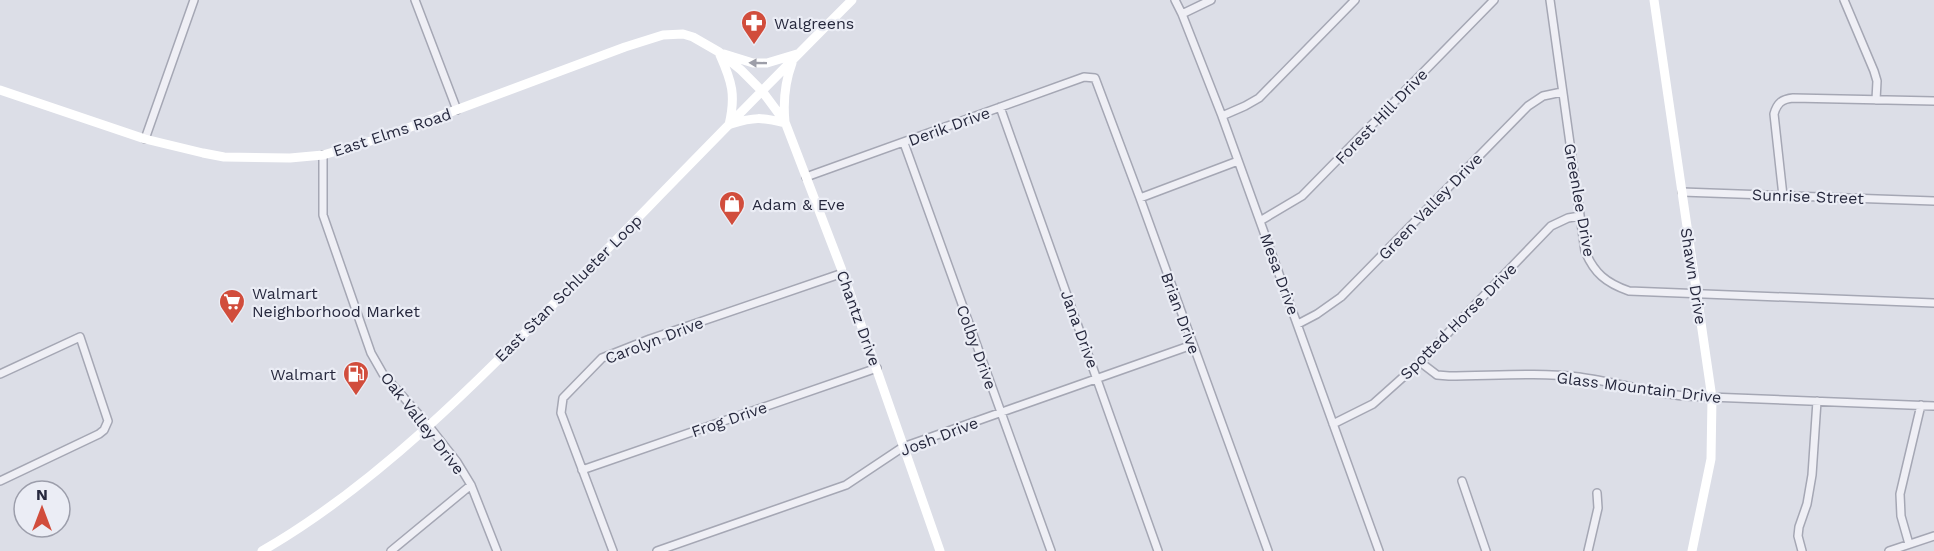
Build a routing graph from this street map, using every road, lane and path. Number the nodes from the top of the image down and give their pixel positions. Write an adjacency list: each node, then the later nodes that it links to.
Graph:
1 (194, 0): 25 (street)
2 (415, 0): 21 (street)
3 (852, 0): 13 (main road, East Stan Schlueter Loop)
4 (1175, 0): 11 (street, Mesa Drive)
5 (1211, 0): 11 (street)
6 (1355, 0): 22 (street)
7 (1494, 0): 35 (street, Forest Hill Drive)
8 (1550, 0): 17 (street, Greenlee Drive)
9 (1654, 0): 30 (main road, Shawn Drive)
10 (1844, 0): 18 (street)
11 (1182, 14): 22 (street, Mesa Drive)
12 (719, 52): 13 (main road, one-way to 12); 16 (main road, East Elms Road); 21 (main road, East Elms Road); 24 (main road)
13 (796, 56): 16 (main road, East Stan Schlueter Loop); 23 (main road)
14 (1092, 76): 20 (street, Derik Drive); 32 (street, Brian Drive)
15 (0, 90): 25 (main road, East Elms Road)
16 (762, 91): 23 (main road, Chantz Drive); 24 (main road, East Stan Schlueter Loop)
17 (1562, 92): 34 (street, Greenlee Drive); 39 (street, Green Valley Drive)
18 (1876, 100): 19 (street); 31 (street)
19 (1934, 102)
20 (1000, 108): 26 (street, Derik Drive); 44 (street, Jana Drive)
21 (457, 110): 27 (main road, East Elms Road)
22 (1222, 116): 28 (street, Mesa Drive)
23 (785, 123): 24 (main road); 29 (main road, Chantz Drive)
24 (729, 125): 51 (main road, East Stan Schlueter Loop)
25 (145, 139): 27 (main road, East Elms Road)
26 (904, 142): 29 (street, Derik Drive); 49 (street, Colby Drive)
27 (323, 155): 51 (street, Oak Valley Drive)
28 (1238, 161): 32 (street); 35 (street, Mesa Drive)
29 (806, 177): 36 (main road, Chantz Drive)
30 (1682, 192): 31 (street, Sunrise Street); 37 (main road, Shawn Drive)
31 (1783, 196): 33 (street, Sunrise Street)
32 (1140, 198): 40 (street, Brian Drive)
33 (1934, 201)
34 (1580, 216): 37 (street, Greenlee Drive); 41 (street, Spotted Horse Drive)
35 (1260, 221): 39 (street, Mesa Drive)
36 (843, 273): 42 (main road, Chantz Drive); 53 (street, Carolyn Drive)
37 (1696, 294): 38 (street, Greenlee Drive); 45 (main road, Shawn Drive)
38 (1934, 303)
39 (1298, 324): 50 (street, Mesa Drive)
40 (1192, 345): 44 (street, Josh Drive); 68 (street, Brian Drive)
41 (1420, 362): 45 (street, Glass Mountain Drive); 50 (street, Spotted Horse Drive)
42 (877, 368): 52 (main road, Chantz Drive); 53 (street, Frog Drive)
43 (0, 374): 54 (street)
44 (1097, 378): 49 (street, Josh Drive); 67 (street, Jana Drive)
45 (1712, 398): 46 (street, Glass Mountain Drive); 72 (main road, Shawn Drive)
46 (1817, 401): 47 (street, Glass Mountain Drive); 73 (street)
47 (1921, 405): 48 (street, Glass Mountain Drive); 59 (street)
48 (1934, 406)
49 (1001, 413): 52 (street, Josh Drive); 66 (street, Colby Drive)
50 (1333, 424): 69 (street, Mesa Drive)
51 (428, 425): 56 (street, Oak Valley Drive); 60 (main road, East Stan Schlueter Loop)
52 (903, 447): 64 (street, Josh Drive); 65 (main road, Chantz Drive)
53 (582, 470): 63 (street, Carolyn Drive)
54 (0, 481)
55 (1462, 481): 70 (street)
56 (471, 485): 61 (street); 62 (street, Oak Valley Drive)
57 (1597, 493): 71 (street)
58 (1934, 536): 59 (street)
59 (1909, 544): 74 (street)
60 (262, 551)
61 (391, 551)
62 (497, 551)
63 (614, 551)
64 (657, 551)
65 (940, 551)
66 (1051, 551)
67 (1158, 551)
68 (1268, 551)
69 (1379, 551)
70 (1486, 551)
71 (1588, 551)
72 (1692, 551)
73 (1802, 551)
74 (1889, 551)

